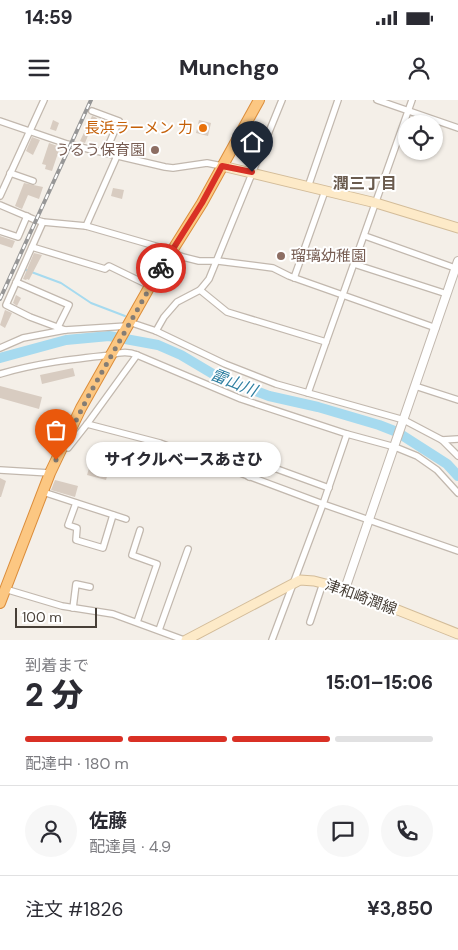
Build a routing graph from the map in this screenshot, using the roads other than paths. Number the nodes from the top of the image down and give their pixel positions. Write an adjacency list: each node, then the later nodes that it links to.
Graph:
1 (44, 100): 11 (street)
2 (259, 100): 14 (highway)
3 (282, 100): 15 (street)
4 (338, 100): 18 (street)
5 (377, 100): 8 (street)
6 (412, 100): 8 (street)
7 (92, 111): 12 (street)
8 (408, 112): 10 (street); 21 (street)
9 (0, 121): 11 (street)
10 (458, 128)
11 (30, 130): 12 (street); 16 (street)
12 (106, 153): 13 (street)
13 (117, 156): 14 (street); 25 (street)
14 (222, 166): 15 (main road); 30 (highway)
15 (252, 172): 18 (main road); 31 (street)
16 (10, 173): 17 (street); 20 (street)
17 (33, 181)
18 (308, 187): 19 (main road)
19 (325, 191): 21 (main road); 34 (street)
20 (0, 196)
21 (376, 203): 26 (main road); 28 (street)
22 (0, 205): 23 (street)
23 (27, 216): 24 (street); 27 (street)
24 (43, 222): 25 (street); 29 (street)
25 (86, 226): 30 (street)
26 (458, 228)
27 (0, 231)
28 (365, 236): 32 (street); 33 (street)
29 (32, 247): 35 (street); 36 (street)
30 (170, 252): 31 (street); 36 (highway)
31 (218, 261): 34 (street); 37 (street)
32 (354, 264): 38 (street); 39 (street)
33 (457, 265): 38 (street)
34 (294, 278): 39 (street)
35 (16, 282): 41 (street); 41 (street)
36 (150, 286): 40 (highway)
37 (200, 290): 44 (street); 45 (street)
38 (447, 294): 42 (street)
39 (342, 296): 42 (street); 45 (street)
40 (127, 326): 43 (street); 44 (street); 47 (highway)
41 (58, 327): 43 (street)
42 (436, 328): 50 (street)
43 (65, 330): 46 (street)
44 (156, 331): 51 (street)
45 (326, 342): 51 (street)
46 (0, 348)
47 (111, 355): 48 (street); 49 (street); 58 (highway)
48 (137, 355): 54 (street); 55 (street)
49 (0, 374)
50 (415, 386): 52 (street); 53 (street)
51 (308, 393): 53 (street)
52 (458, 400)
53 (404, 420): 57 (street); 59 (street)
54 (87, 424): 58 (street); 63 (street)
55 (347, 434): 59 (street); 64 (street)
56 (458, 439): 57 (street)
57 (442, 440): 60 (street)
58 (62, 446): 62 (highway)
59 (394, 447): 66 (street); 71 (street)
60 (458, 456)
61 (0, 470): 62 (street)
62 (50, 473): 65 (highway)
63 (249, 476): 64 (street); 68 (street)
64 (329, 488): 68 (street)
65 (43, 492): 67 (street); 77 (highway)
66 (458, 493)
67 (76, 503): 69 (street); 69 (street)
68 (324, 504): 71 (street); 75 (street)
69 (113, 515): 70 (street)
70 (126, 518)
71 (370, 519): 74 (street); 79 (street)
72 (140, 530): 82 (street)
73 (188, 549): 84 (street)
74 (458, 551)
75 (294, 582): 76 (main road, 津和崎潤線); 86 (main road, 津和崎潤線); 87 (street)
76 (323, 583): 79 (main road, 津和崎潤線); 83 (street)
77 (4, 584): 80 (highway); 81 (street)
78 (90, 587): 81 (street)
79 (345, 589): 85 (main road, 津和崎潤線)
80 (0, 603)
81 (73, 608): 82 (street)
82 (136, 622): 84 (street)
83 (310, 622)
84 (159, 630): 86 (street)
85 (458, 634)
86 (185, 640)
87 (272, 640)

